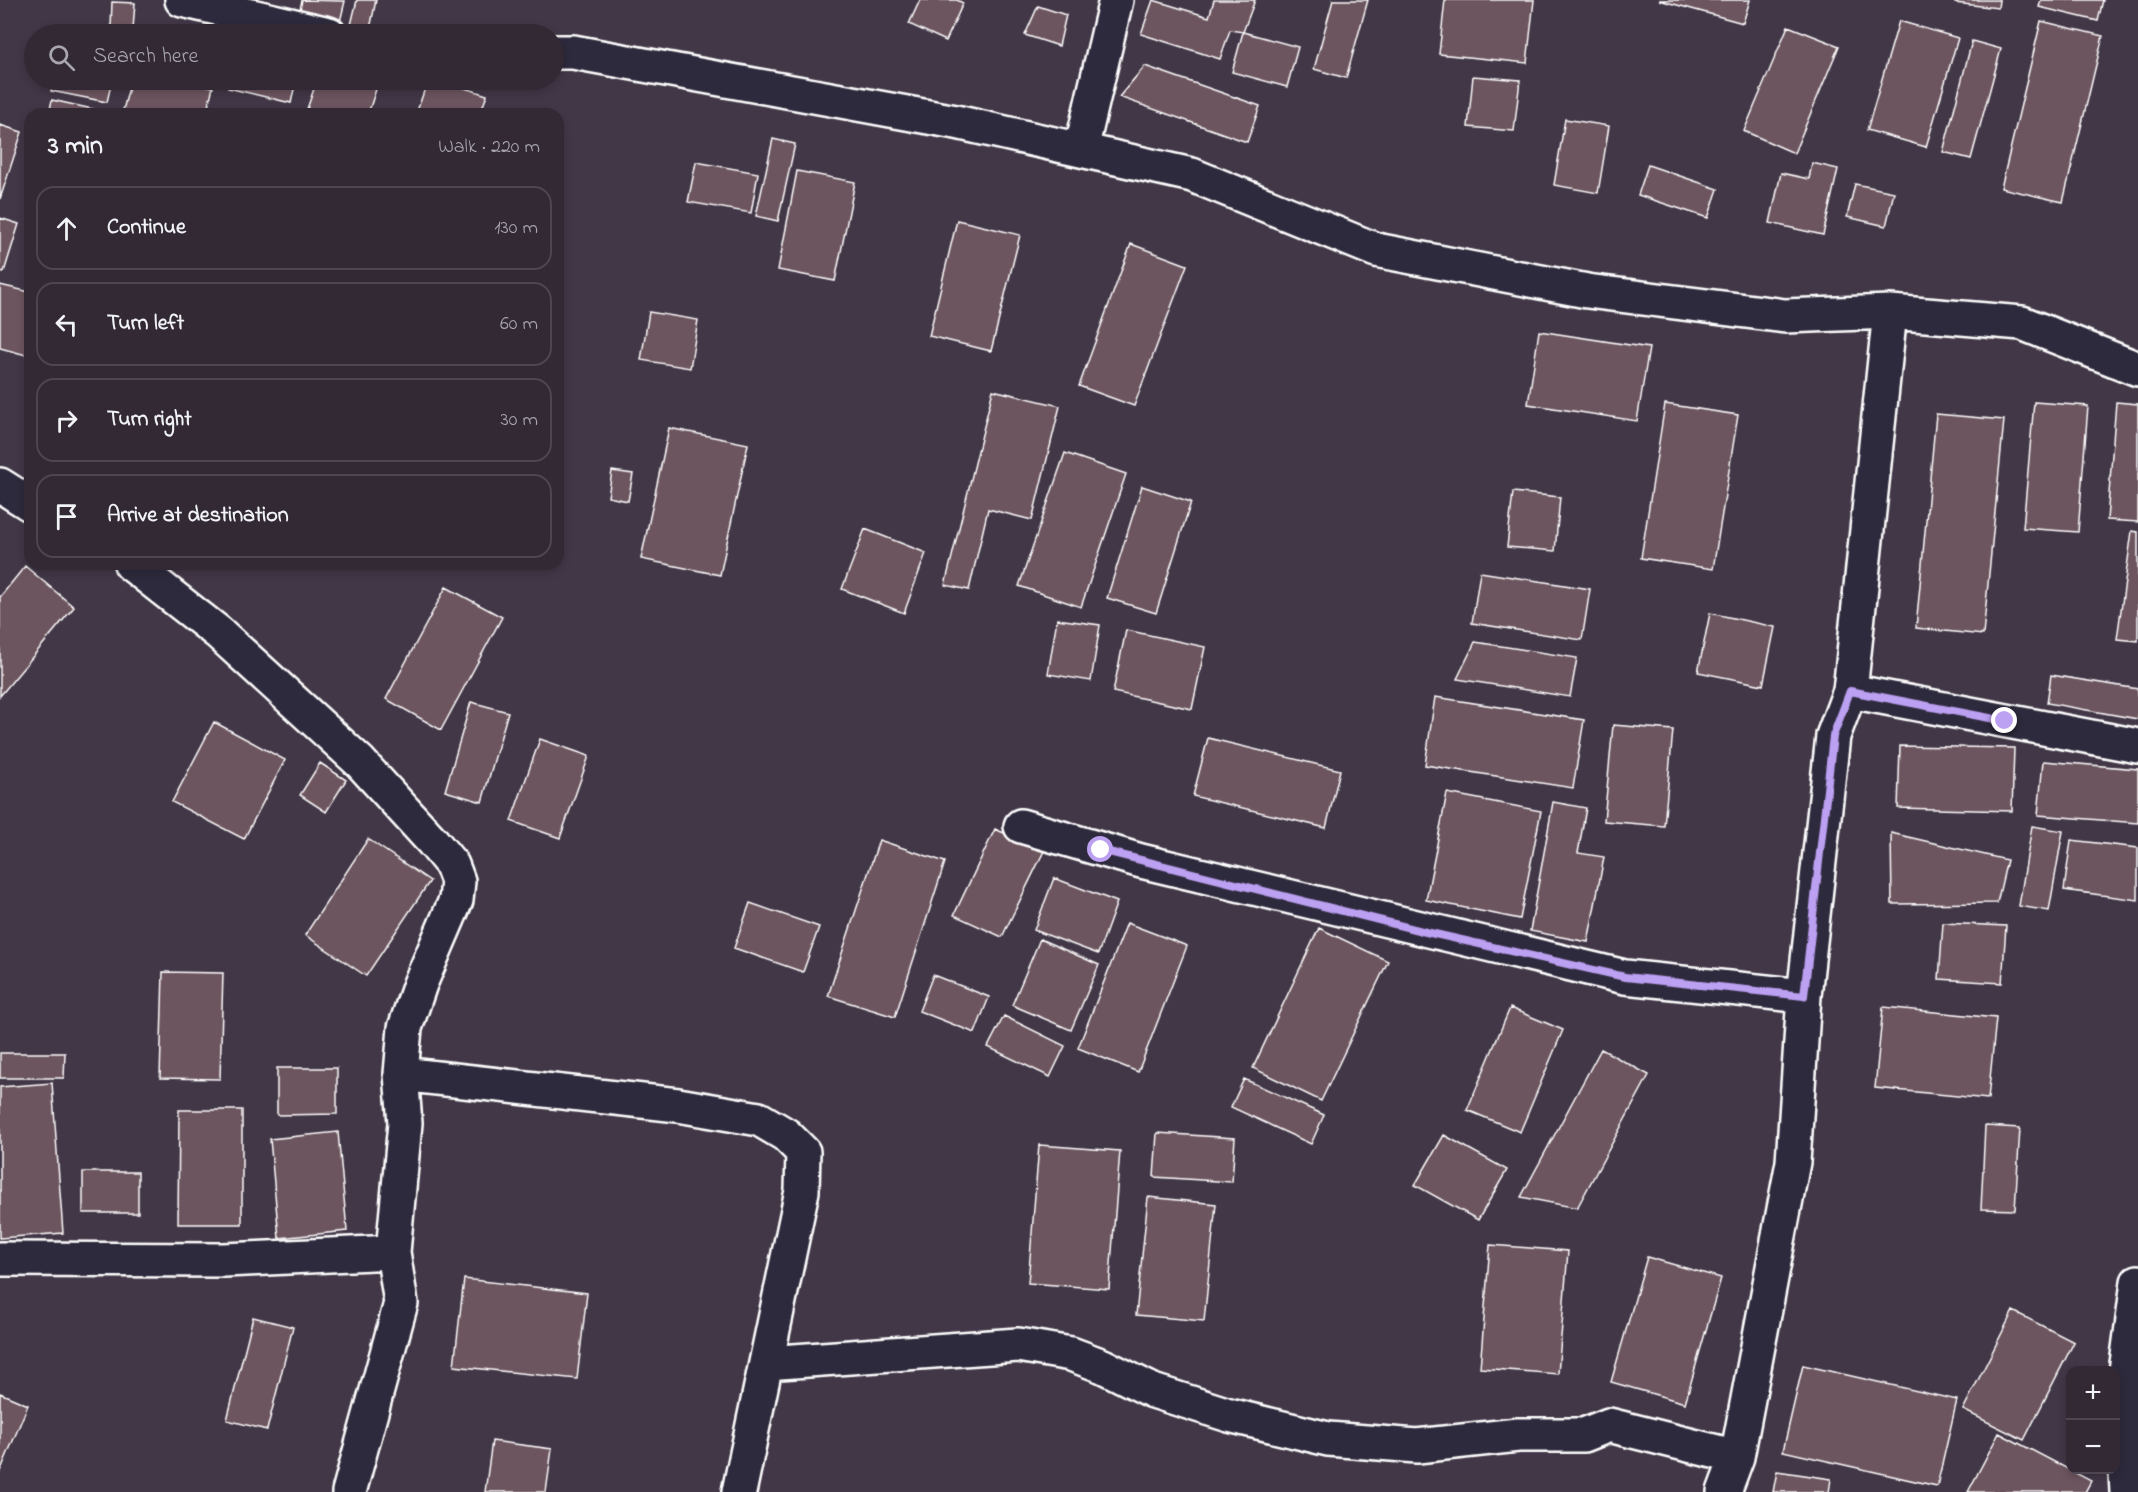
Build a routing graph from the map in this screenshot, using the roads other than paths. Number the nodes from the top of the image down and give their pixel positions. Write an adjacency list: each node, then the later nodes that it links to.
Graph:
1 (182, 0): 3 (street)
2 (1116, 0): 5 (street)
3 (286, 24)
4 (564, 52): 5 (street)
5 (1081, 150): 6 (street)
6 (1890, 312): 7 (street); 11 (street)
7 (2138, 369)
8 (0, 485): 9 (street)
9 (24, 500)
10 (139, 570): 15 (street)
11 (1850, 691): 12 (street); 14 (street)
12 (2138, 746)
13 (1021, 826): 14 (street)
14 (1804, 996): 20 (street)
15 (401, 1074): 16 (street); 19 (street)
16 (393, 1252): 17 (street); 21 (street)
17 (0, 1259)
18 (2138, 1282): 24 (street)
19 (766, 1363): 20 (street); 22 (street)
20 (1737, 1458): 23 (street)
21 (349, 1492)
22 (739, 1492)
23 (1724, 1492)
24 (2127, 1492)

